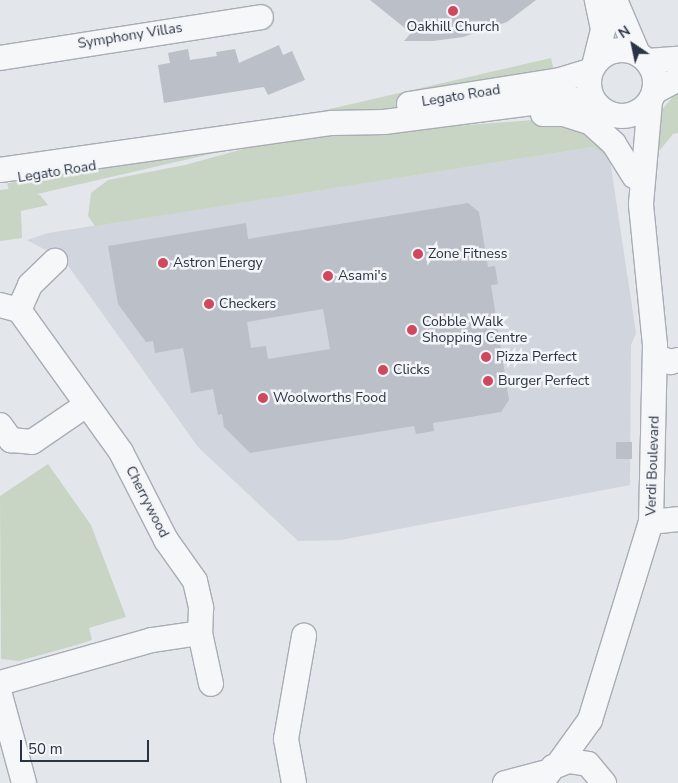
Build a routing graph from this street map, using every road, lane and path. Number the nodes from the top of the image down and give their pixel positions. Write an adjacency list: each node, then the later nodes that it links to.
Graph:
1 (597, 0): 7 (street)
2 (615, 0): 4 (street)
3 (261, 17): 5 (street, Symphony Villas)
4 (642, 57): 6 (street); 7 (street); 9 (street)
5 (0, 58)
6 (678, 59)
7 (593, 67): 10 (street); 13 (street, Legato Road)
8 (678, 80): 9 (street)
9 (652, 96): 12 (street); 18 (street, Verdi Boulevard)
10 (593, 101): 11 (street, Legato Road); 12 (street)
11 (465, 113): 13 (street, Legato Road); 16 (street)
12 (612, 115): 16 (street, Verdi Boulevard)
13 (332, 123): 14 (street, Legato Road)
14 (200, 141): 15 (street, Legato Road); 17 (street, Legato Road)
15 (0, 170)
16 (634, 176): 18 (street, Verdi Boulevard)
17 (0, 181)
18 (641, 204): 21 (street, Verdi Boulevard)
19 (55, 261): 20 (street, Cherrywood)
20 (10, 308): 22 (street, Cherrywood)
21 (665, 364): 25 (street, Verdi Boulevard)
22 (86, 405): 23 (street); 26 (street, Cherrywood)
23 (0, 425)
24 (678, 519): 25 (street)
25 (651, 522): 31 (street, Verdi Boulevard)
26 (200, 633): 28 (street); 29 (street, Cherrywood)
27 (304, 636): 35 (street)
28 (0, 682)
29 (211, 684)
30 (0, 695): 34 (street)
31 (590, 720): 32 (street, Verdi Boulevard); 33 (street, Verdi Boulevard)
32 (549, 773): 33 (street); 36 (street)
33 (602, 780)
34 (24, 783)
35 (294, 783)
36 (505, 783)

